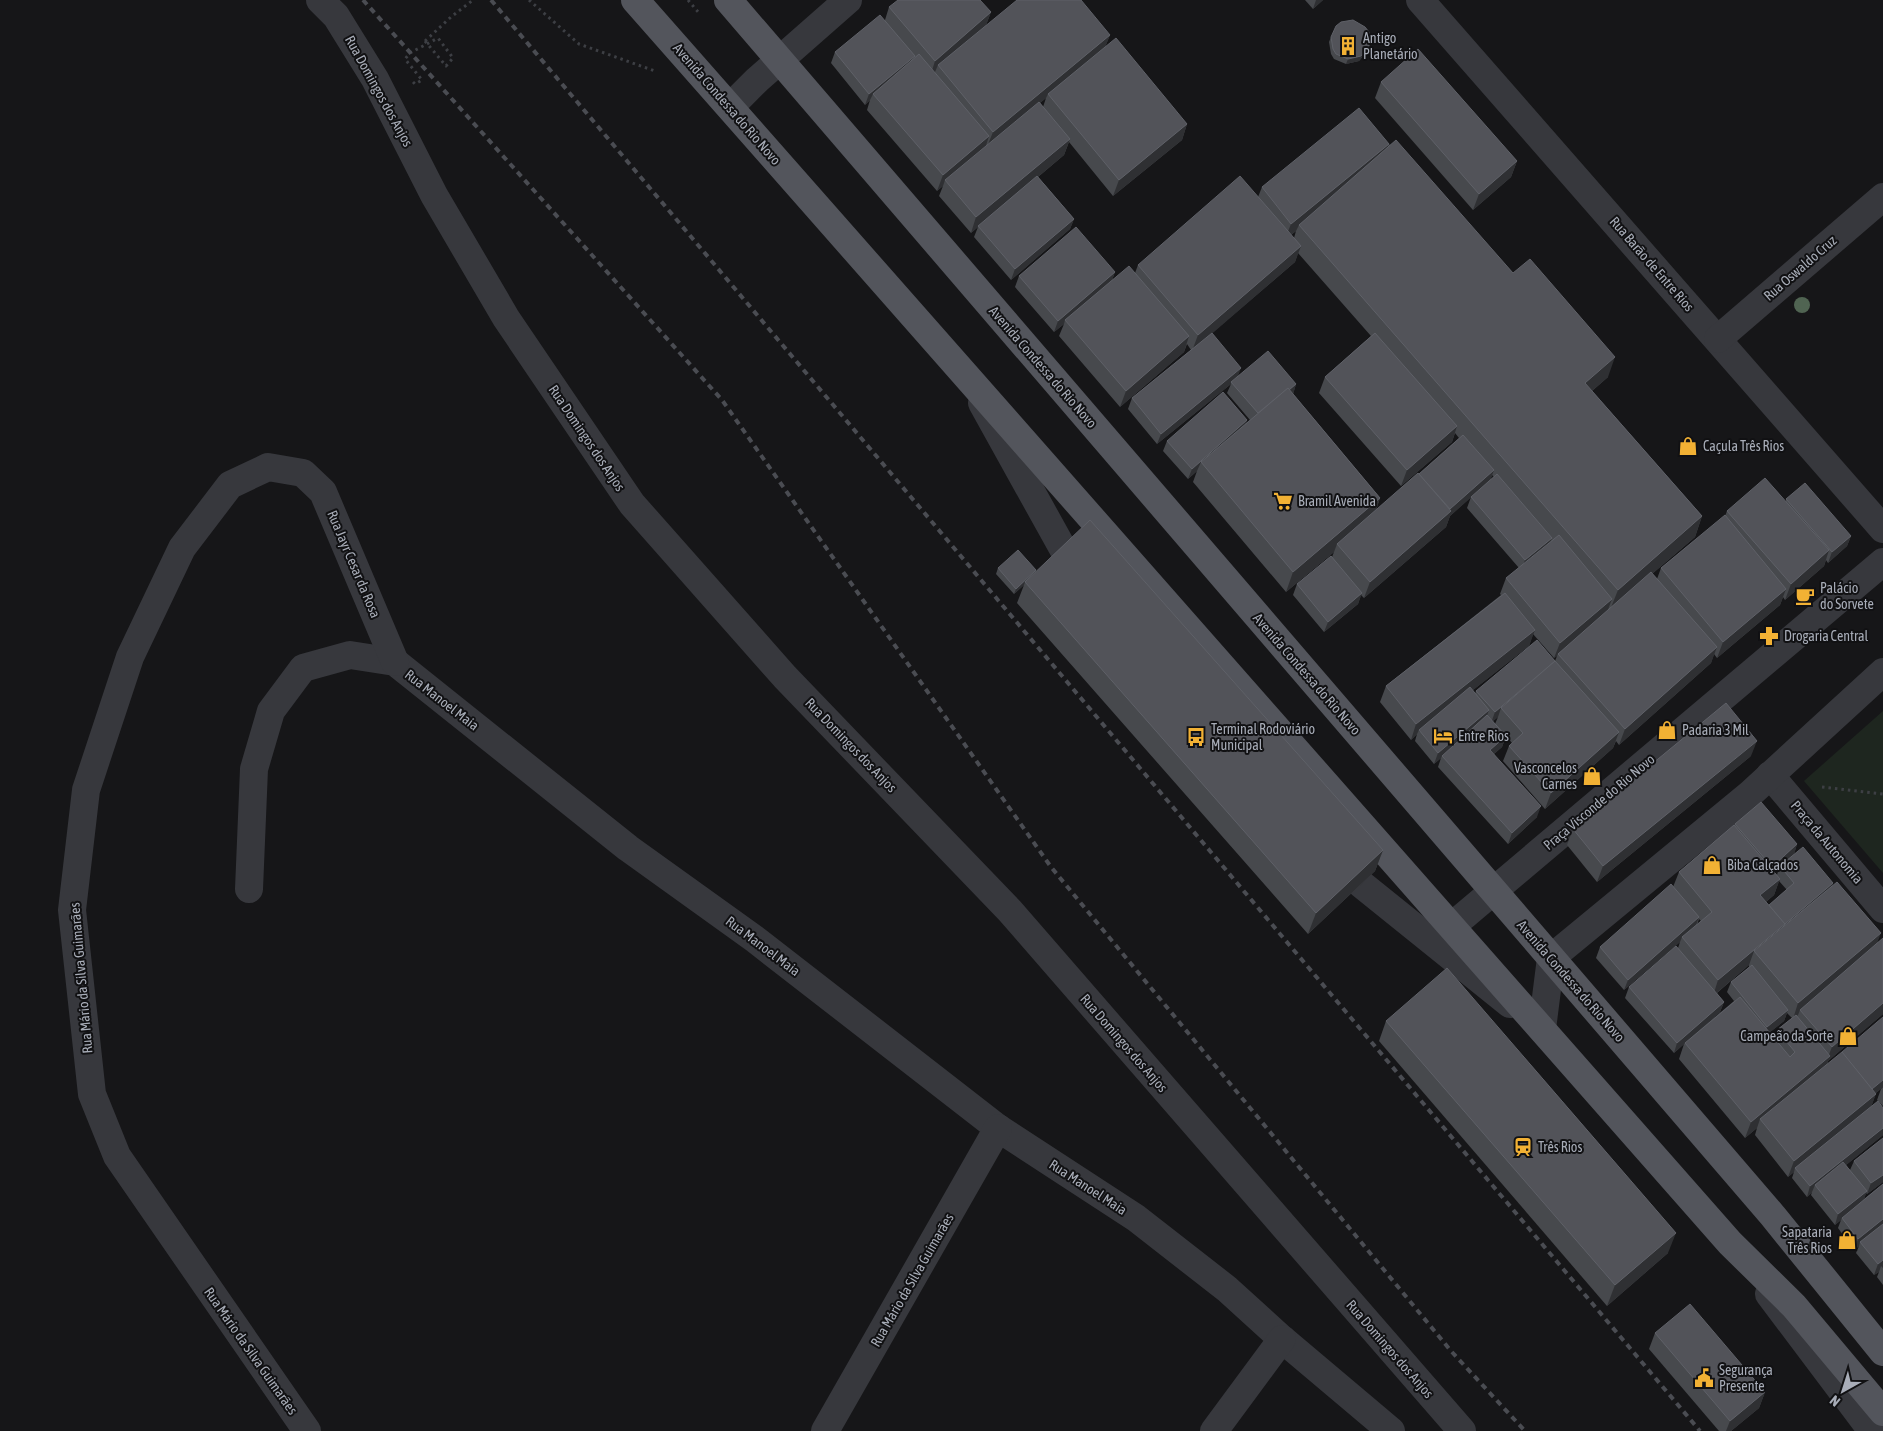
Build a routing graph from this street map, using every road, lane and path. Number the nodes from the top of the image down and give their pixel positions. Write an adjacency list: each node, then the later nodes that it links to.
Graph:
1 (320, 0): 40 (street, Rua Domingos dos Anjos)
2 (474, 0): 10 (path, bridge)
3 (529, 0): 9 (path)
4 (635, 0): 11 (main road, Avenida Condessa do Rio Novo)
5 (728, 0): 8 (main road, Avenida Condessa do Rio Novo)
6 (848, 0): 8 (street)
7 (1420, 0): 13 (street, Rua Barão de Entre Rios)
8 (779, 60): 11 (street); 26 (main road, Avenida Condessa do Rio Novo)
9 (660, 73)
10 (408, 78)
11 (730, 107): 14 (main road, Avenida Condessa do Rio Novo)
12 (1883, 197): 13 (street, Rua Oswaldo Cruz)
13 (1718, 339): 16 (street, Rua Barão de Entre Rios)
14 (968, 378): 17 (street); 28 (main road, Avenida Condessa do Rio Novo)
15 (303, 473): 19 (street, Rua Jayr Cesar da Rosa); 36 (street, Rua Mário da Silva Guimarães)
16 (1883, 529)
17 (1067, 556)
18 (1883, 562): 26 (street, Praça Visconde do Rio Novo)
19 (395, 662): 25 (street, Rua Manoel Maia); 31 (street, Rua Manoel Maia)
20 (1883, 672): 21 (street)
21 (1770, 775): 27 (street, Praça da Autonomia); 29 (street)
22 (1814, 786): 23 (path)
23 (1883, 794)
24 (1362, 884): 30 (street)
25 (249, 890)
26 (1493, 891): 28 (street, Praça Visconde do Rio Novo); 29 (main road, Avenida Condessa do Rio Novo)
27 (1883, 909)
28 (1452, 926): 30 (main road, Avenida Condessa do Rio Novo)
29 (1551, 958): 30 (street); 34 (main road, Avenida Condessa do Rio Novo)
30 (1545, 1032): 32 (main road, Avenida Condessa do Rio Novo)
31 (998, 1128): 33 (street, Rua Manoel Maia); 37 (street, Rua Mário da Silva Guimarães)
32 (1730, 1243): 35 (main road, Avenida Condessa do Rio Novo); 41 (street, Avenida Condessa do Rio Novo)
33 (1282, 1339): 38 (street); 39 (street, Rua Manoel Maia)
34 (1883, 1352)
35 (1883, 1412)
36 (306, 1431)
37 (825, 1431)
38 (1214, 1431)
39 (1391, 1431)
40 (1462, 1431)
41 (1872, 1431)

